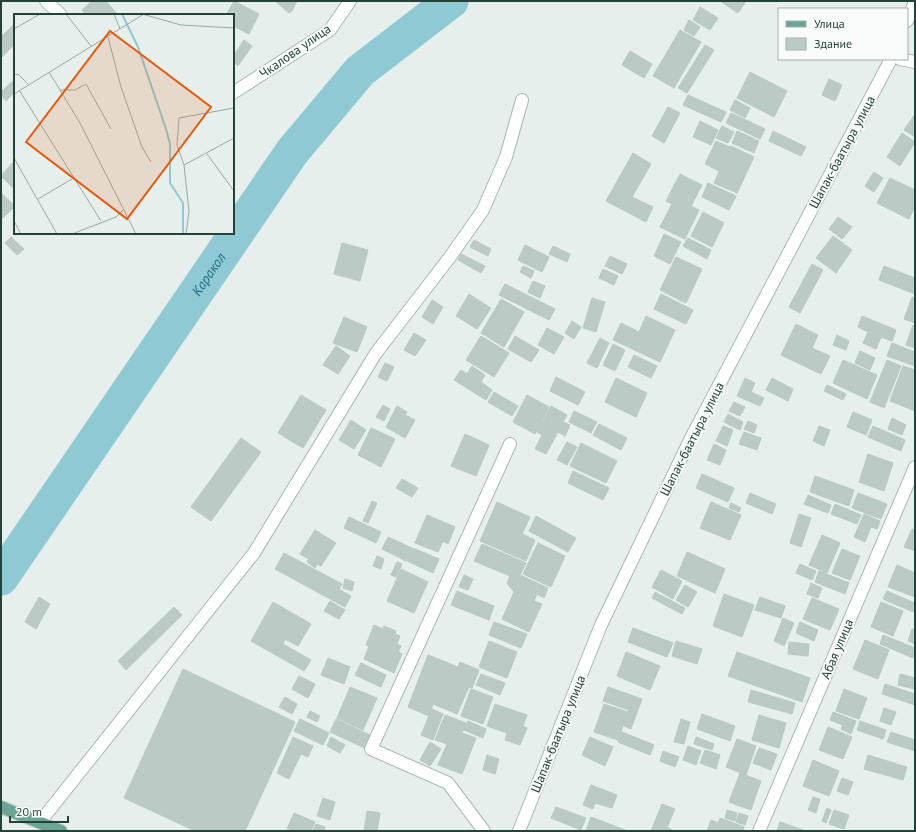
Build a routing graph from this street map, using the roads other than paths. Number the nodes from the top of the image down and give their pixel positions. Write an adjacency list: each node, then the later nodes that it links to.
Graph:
1 (46, 1): 4 (street)
2 (350, 1): 9 (street, Чкалова улица)
3 (915, 2): 5 (street)
4 (61, 14)
5 (908, 19)
6 (890, 60): 17 (street, Шапак-баатыра улица)
7 (905, 60): 8 (street)
8 (915, 62)
9 (234, 92)
10 (522, 100): 14 (street)
11 (510, 444): 16 (street)
12 (915, 468): 18 (street, Абая улица)
13 (1, 807): 14 (main road)
14 (40, 822): 15 (main road)
15 (61, 831)
16 (484, 831)
17 (519, 831)
18 (759, 831)

